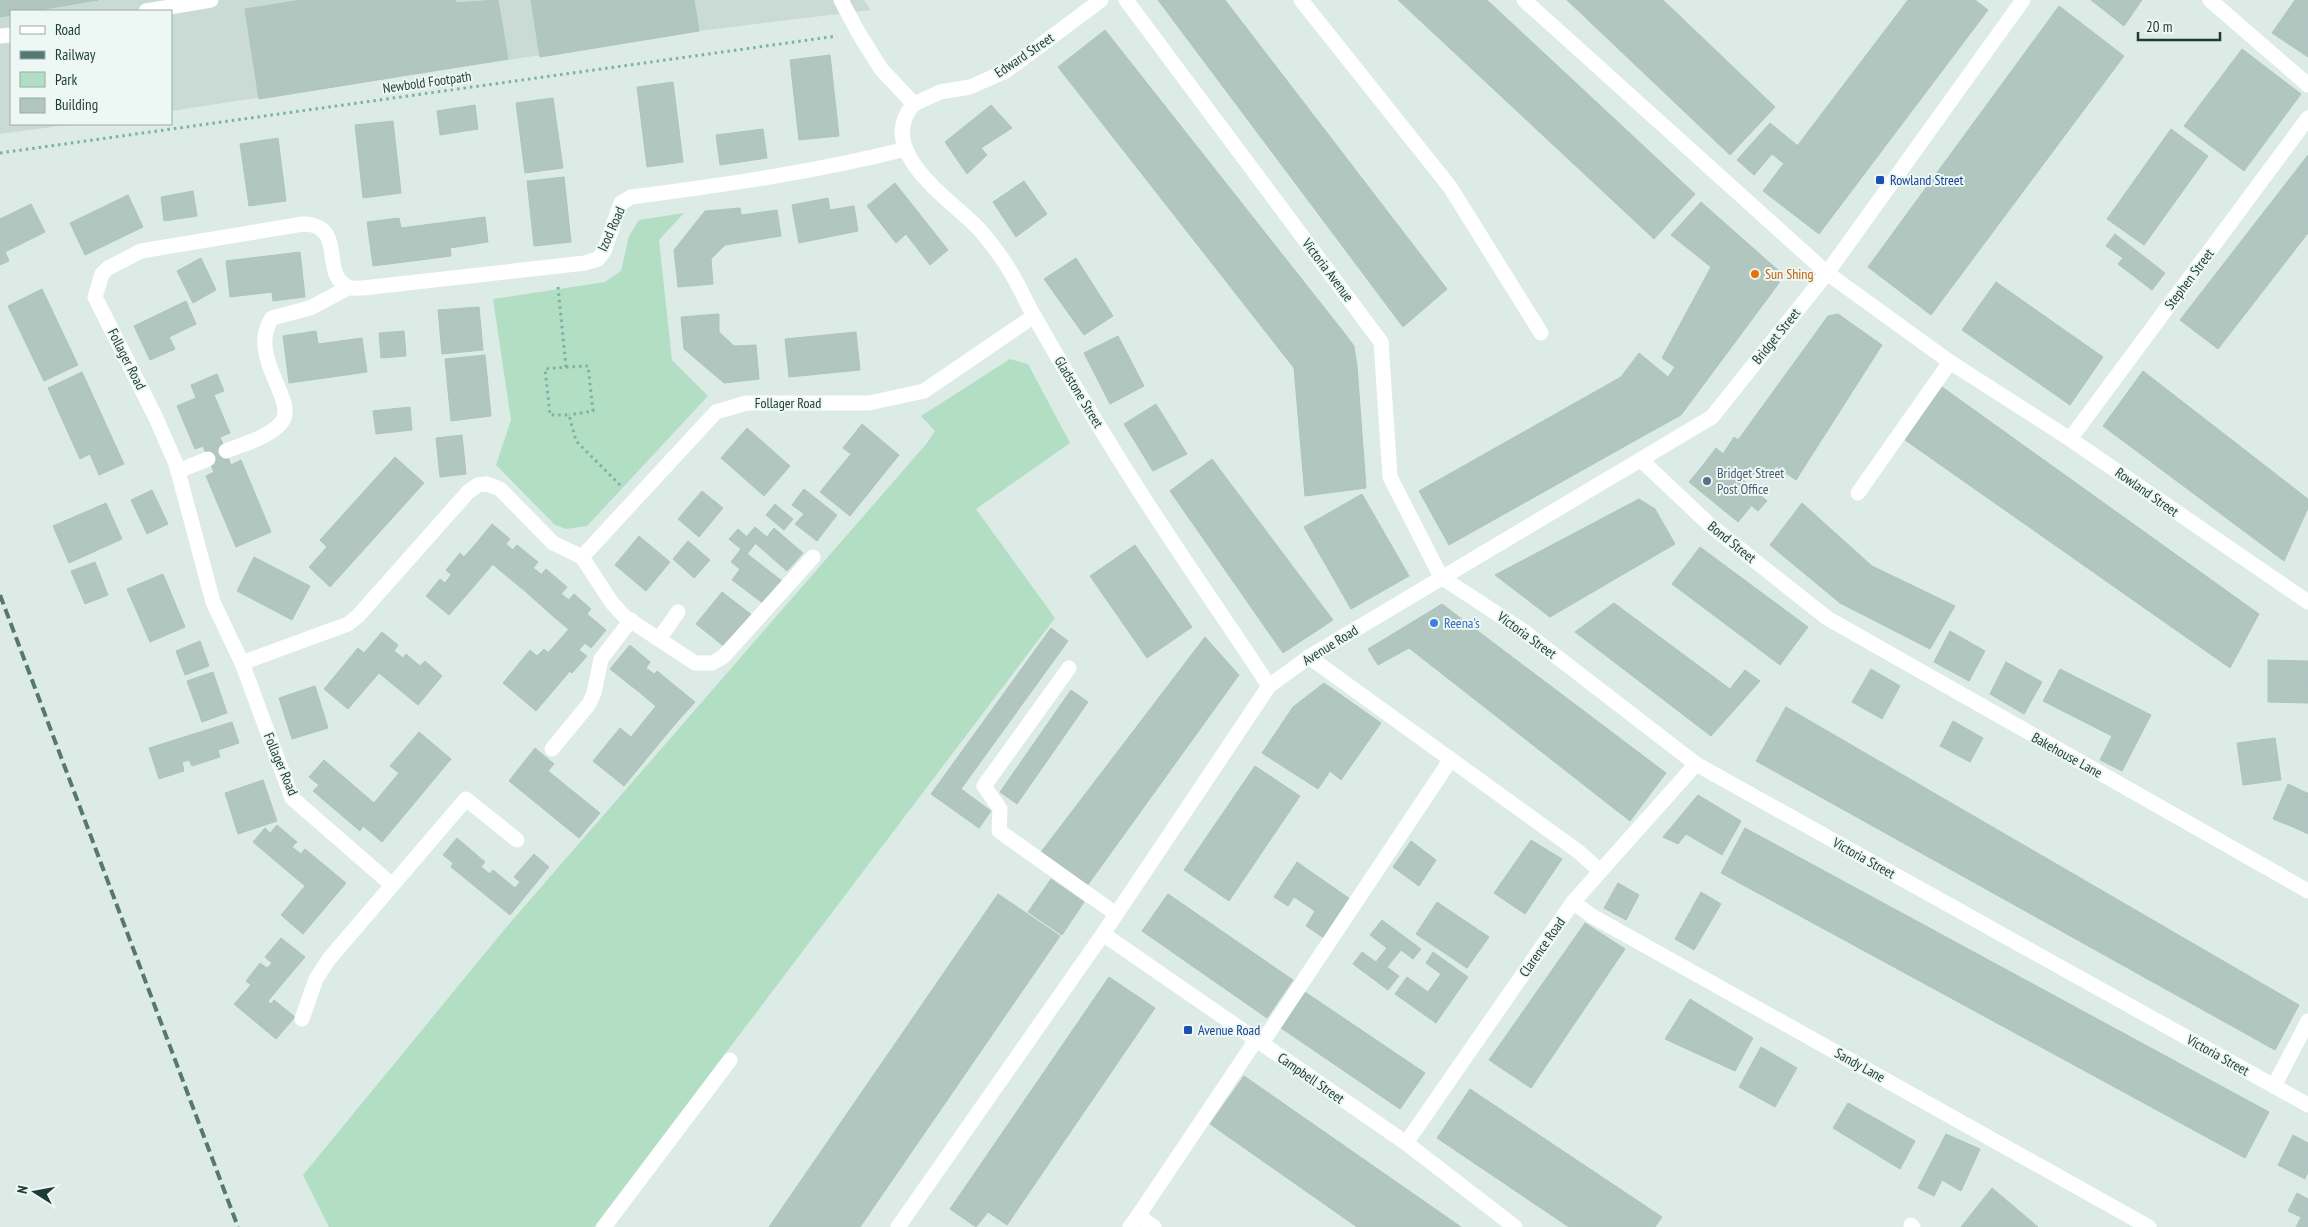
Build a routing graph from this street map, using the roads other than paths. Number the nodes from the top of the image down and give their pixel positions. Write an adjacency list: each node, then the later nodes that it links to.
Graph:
1 (211, 0): 9 (street)
2 (841, 0): 11 (street)
3 (1101, 0): 11 (street, Edward Street)
4 (1126, 0): 27 (street, Victoria Avenue)
5 (1301, 0): 17 (street)
6 (1524, 0): 14 (street, Rowland Street)
7 (2210, 0): 10 (street)
8 (2022, 1): 14 (street, Bridget Street)
9 (152, 10)
10 (2308, 85)
11 (914, 104): 13 (street, Gladstone Street)
12 (2308, 118): 19 (street, Stephen Street)
13 (906, 149): 15 (street, Izod Road); 16 (street, Gladstone Street)
14 (1826, 273): 18 (street, Rowland Street); 22 (street, Bridget Street)
15 (348, 288): 20 (street); 23 (street, Follager Road)
16 (1034, 316): 25 (street, Follager Road); 36 (street, Gladstone Street)
17 (1540, 333)
18 (1950, 362): 19 (street, Rowland Street); 24 (street)
19 (2070, 439): 28 (street, Rowland Street)
20 (226, 452)
21 (208, 459): 23 (street)
22 (1641, 460): 27 (street, Bridget Street); 30 (street, Bond Street)
23 (178, 471): 34 (street, Follager Road)
24 (1858, 493)
25 (582, 557): 31 (street); 34 (street)
26 (813, 557): 32 (street)
27 (1441, 578): 33 (street, Avenue Road); 39 (street, Victoria Street)
28 (2308, 602)
29 (678, 612): 32 (street)
30 (1827, 618): 43 (street, Bakehouse Lane)
31 (630, 620): 32 (street); 37 (street)
32 (659, 639)
33 (1309, 657): 36 (street, Avenue Road); 38 (street)
34 (242, 663): 42 (street, Follager Road)
35 (1069, 668): 45 (street)
36 (1269, 686): 45 (street, Avenue Road)
37 (552, 749)
38 (1451, 759): 41 (street); 49 (street)
39 (1696, 764): 41 (street, Clarence Road); 51 (street, Victoria Street)
40 (517, 840): 42 (street)
41 (1600, 871): 44 (street, Clarence Road)
42 (392, 885): 47 (street)
43 (2308, 890)
44 (1573, 902): 53 (street, Clarence Road); 59 (street, Sandy Lane)
45 (1116, 914): 46 (street, Avenue Road)
46 (1103, 934): 49 (street, Campbell Street); 56 (street, Avenue Road)
47 (302, 1020)
48 (2308, 1021): 51 (street)
49 (1259, 1042): 53 (street, Campbell Street); 54 (street)
50 (730, 1060): 55 (street)
51 (2274, 1086): 52 (street, Victoria Street)
52 (2308, 1105)
53 (1406, 1143): 58 (street, Campbell Street)
54 (1134, 1221): 57 (street)
55 (604, 1227)
56 (898, 1227)
57 (1154, 1227)
58 (1516, 1227)
59 (2149, 1227)

